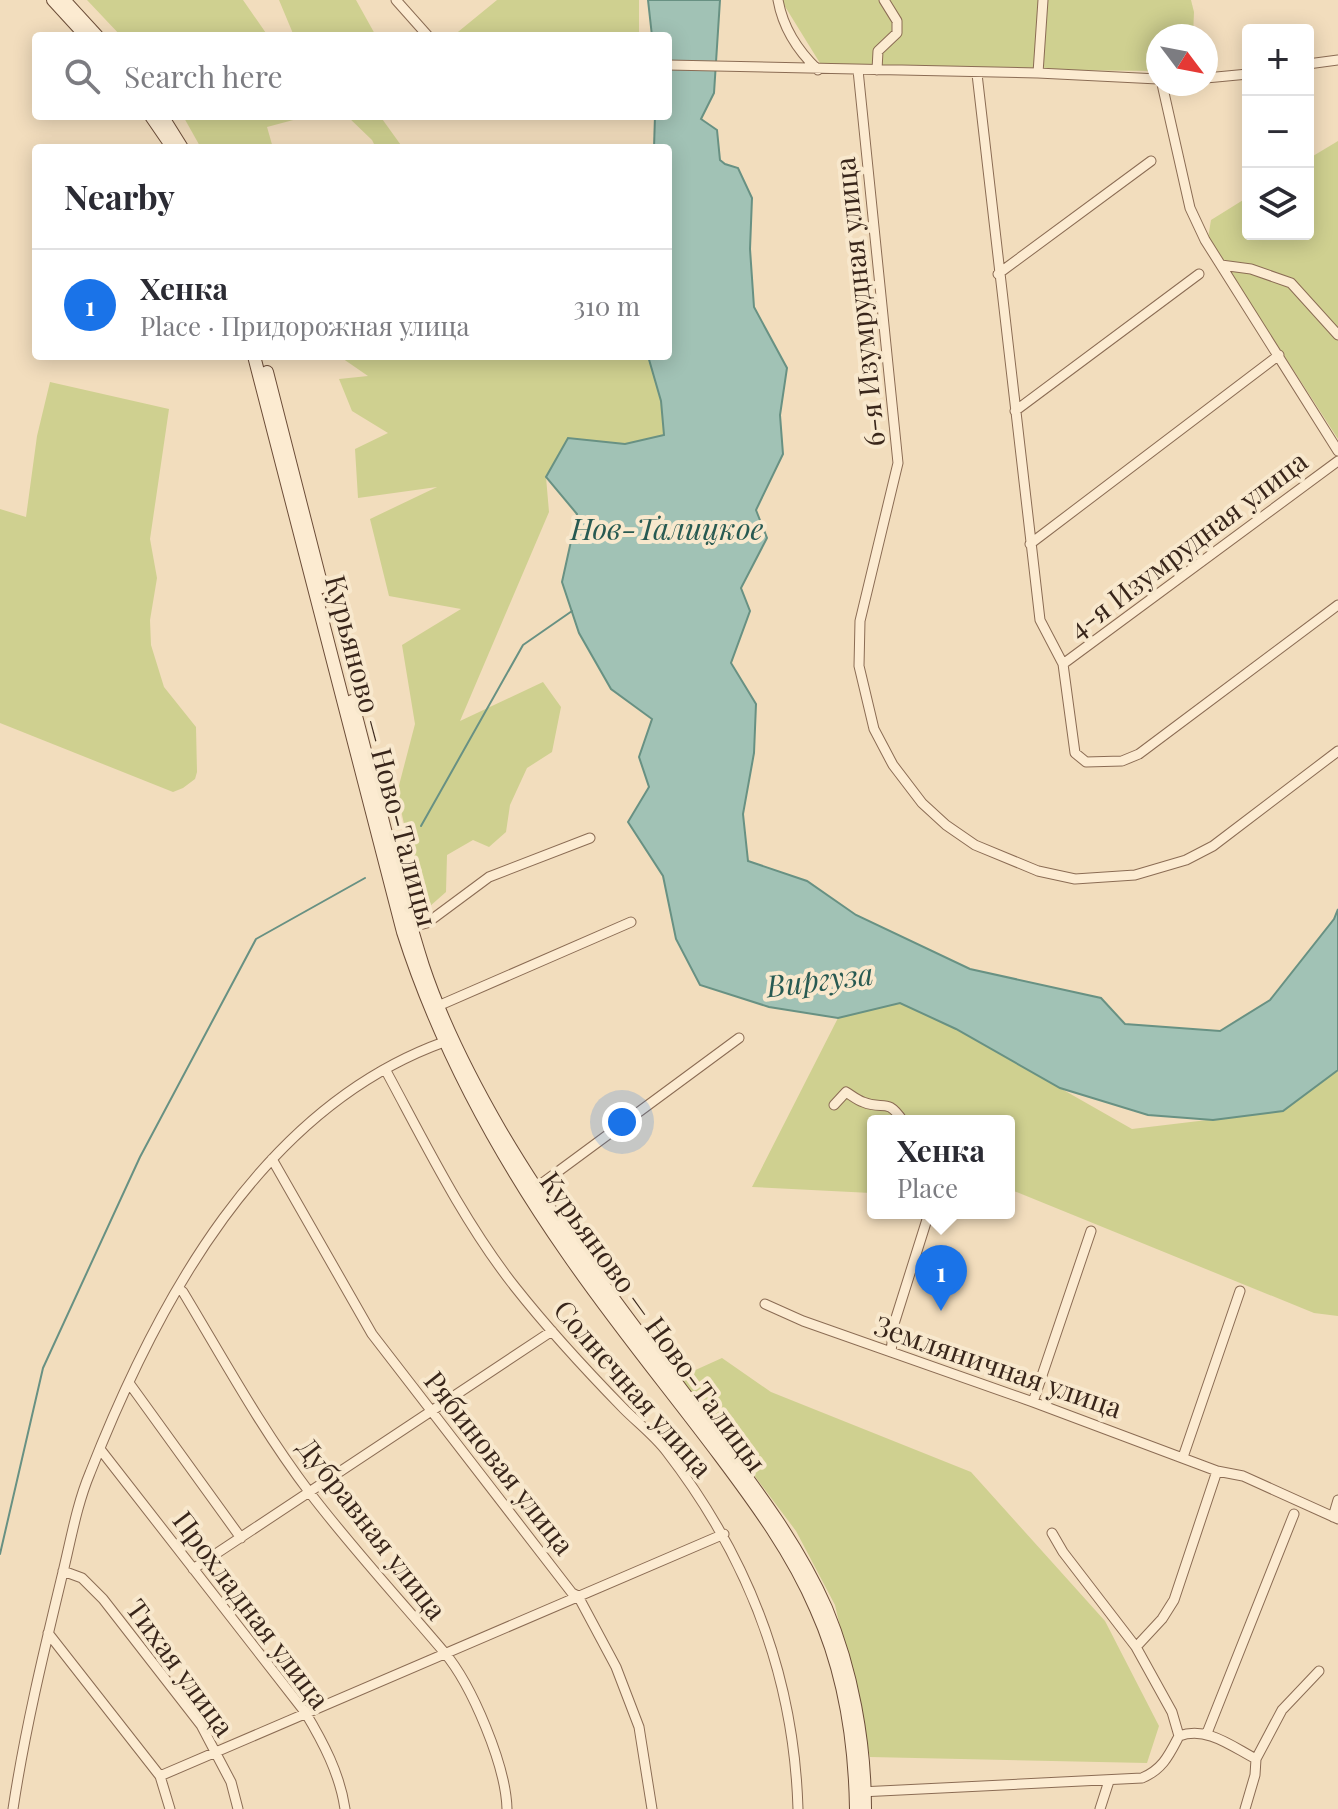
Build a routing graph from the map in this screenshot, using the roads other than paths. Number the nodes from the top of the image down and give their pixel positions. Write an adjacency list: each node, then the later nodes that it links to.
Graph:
1 (53, 0): 7 (main road)
2 (64, 0): 8 (main road)
3 (396, 0): 9 (street)
4 (778, 0): 13 (street)
5 (884, 0): 15 (street)
6 (1043, 0): 16 (street)
7 (82, 32)
8 (93, 32)
9 (424, 32)
10 (1338, 60): 11 (street)
11 (1314, 63)
12 (672, 65): 13 (street)
13 (818, 70): 14 (street)
14 (858, 70): 15 (street); 40 (street, 6-я Изумрудная улица)
15 (877, 70): 17 (street)
16 (1038, 73): 17 (street); 20 (street)
17 (977, 74): 28 (street)
18 (1242, 75): 19 (street)
19 (1218, 77)
20 (1146, 78)
21 (1165, 96): 27 (street)
22 (154, 120): 24 (main road)
23 (164, 120): 25 (main road)
24 (170, 144)
25 (180, 144)
26 (1151, 161): 28 (street)
27 (1221, 265): 30 (street); 31 (street)
28 (998, 274): 34 (street)
29 (1199, 274): 34 (street)
30 (1338, 335)
31 (1279, 355): 35 (street); 37 (street)
32 (255, 360): 46 (main road, Курьяново — Ново-Талицы)
33 (263, 360): 43 (main road, Курьяново — Ново-Талицы)
34 (1015, 411): 37 (street)
35 (1338, 451)
36 (1338, 461): 39 (street, 4-я Изумрудная улица)
37 (1030, 544): 39 (street)
38 (1338, 605): 39 (street)
39 (1063, 664)
40 (1338, 751)
41 (590, 838): 43 (street)
42 (631, 922): 44 (street)
43 (412, 927): 44 (main road, Курьяново — Ново-Талицы)
44 (438, 1006): 51 (main road, Курьяново — Ново-Талицы)
45 (739, 1038): 51 (street)
46 (444, 1042): 47 (street); 51 (main road, Курьяново — Ново-Талицы)
47 (385, 1069): 50 (street); 57 (street, Солнечная улица)
48 (834, 1105): 49 (street)
49 (899, 1115)
50 (272, 1159): 54 (street); 61 (street, Рябиновая улица)
51 (532, 1191): 86 (main road, Курьяново — Ново-Талицы)
52 (927, 1219): 58 (street)
53 (1091, 1231): 60 (street)
54 (178, 1288): 59 (street); 65 (street, Дубравная улица)
55 (1240, 1291): 63 (street)
56 (765, 1304): 58 (street, Земляничная улица)
57 (552, 1331): 61 (street); 70 (street, Солнечная улица)
58 (891, 1352): 60 (street, Земляничная улица)
59 (129, 1383): 62 (street); 71 (street)
60 (1033, 1402): 63 (street, Земляничная улица)
61 (430, 1411): 65 (street); 74 (street, Рябиновая улица)
62 (100, 1449): 72 (street, Прохладная улица); 73 (street)
63 (1183, 1457): 64 (street, Земляничная улица)
64 (1217, 1471): 68 (street, Земляничная улица); 76 (street)
65 (310, 1493): 71 (street); 77 (street, Дубравная улица)
66 (1338, 1500): 68 (street)
67 (1294, 1514): 80 (street)
68 (1336, 1518)
69 (1052, 1533): 76 (street)
70 (724, 1534): 74 (street); 93 (street, Солнечная улица)
71 (241, 1538): 72 (street)
72 (193, 1569): 79 (street, Прохладная улица)
73 (63, 1571): 75 (street); 82 (street, Тихая улица)
74 (578, 1596): 77 (street); 92 (street, Рябиновая улица)
75 (48, 1633): 84 (street); 87 (street)
76 (1136, 1647): 81 (street)
77 (445, 1652): 79 (street); 91 (street, Дубравная улица)
78 (1319, 1671): 83 (street)
79 (305, 1712): 82 (street); 90 (street, Прохладная улица)
80 (1207, 1733): 81 (street); 83 (street)
81 (1179, 1736): 85 (street)
82 (215, 1751): 84 (street); 89 (street, Тихая улица)
83 (1256, 1759): 97 (street)
84 (160, 1776): 88 (street)
85 (1109, 1781): 86 (street); 96 (street)
86 (861, 1792): 94 (main road, Курьяново — Ново-Талицы); 95 (main road, Курьяново — Ново-Талицы)
87 (13, 1809)
88 (170, 1809)
89 (238, 1809)
90 (345, 1809)
91 (507, 1809)
92 (652, 1809)
93 (798, 1809)
94 (856, 1809)
95 (865, 1809)
96 (1100, 1809)
97 (1245, 1809)

